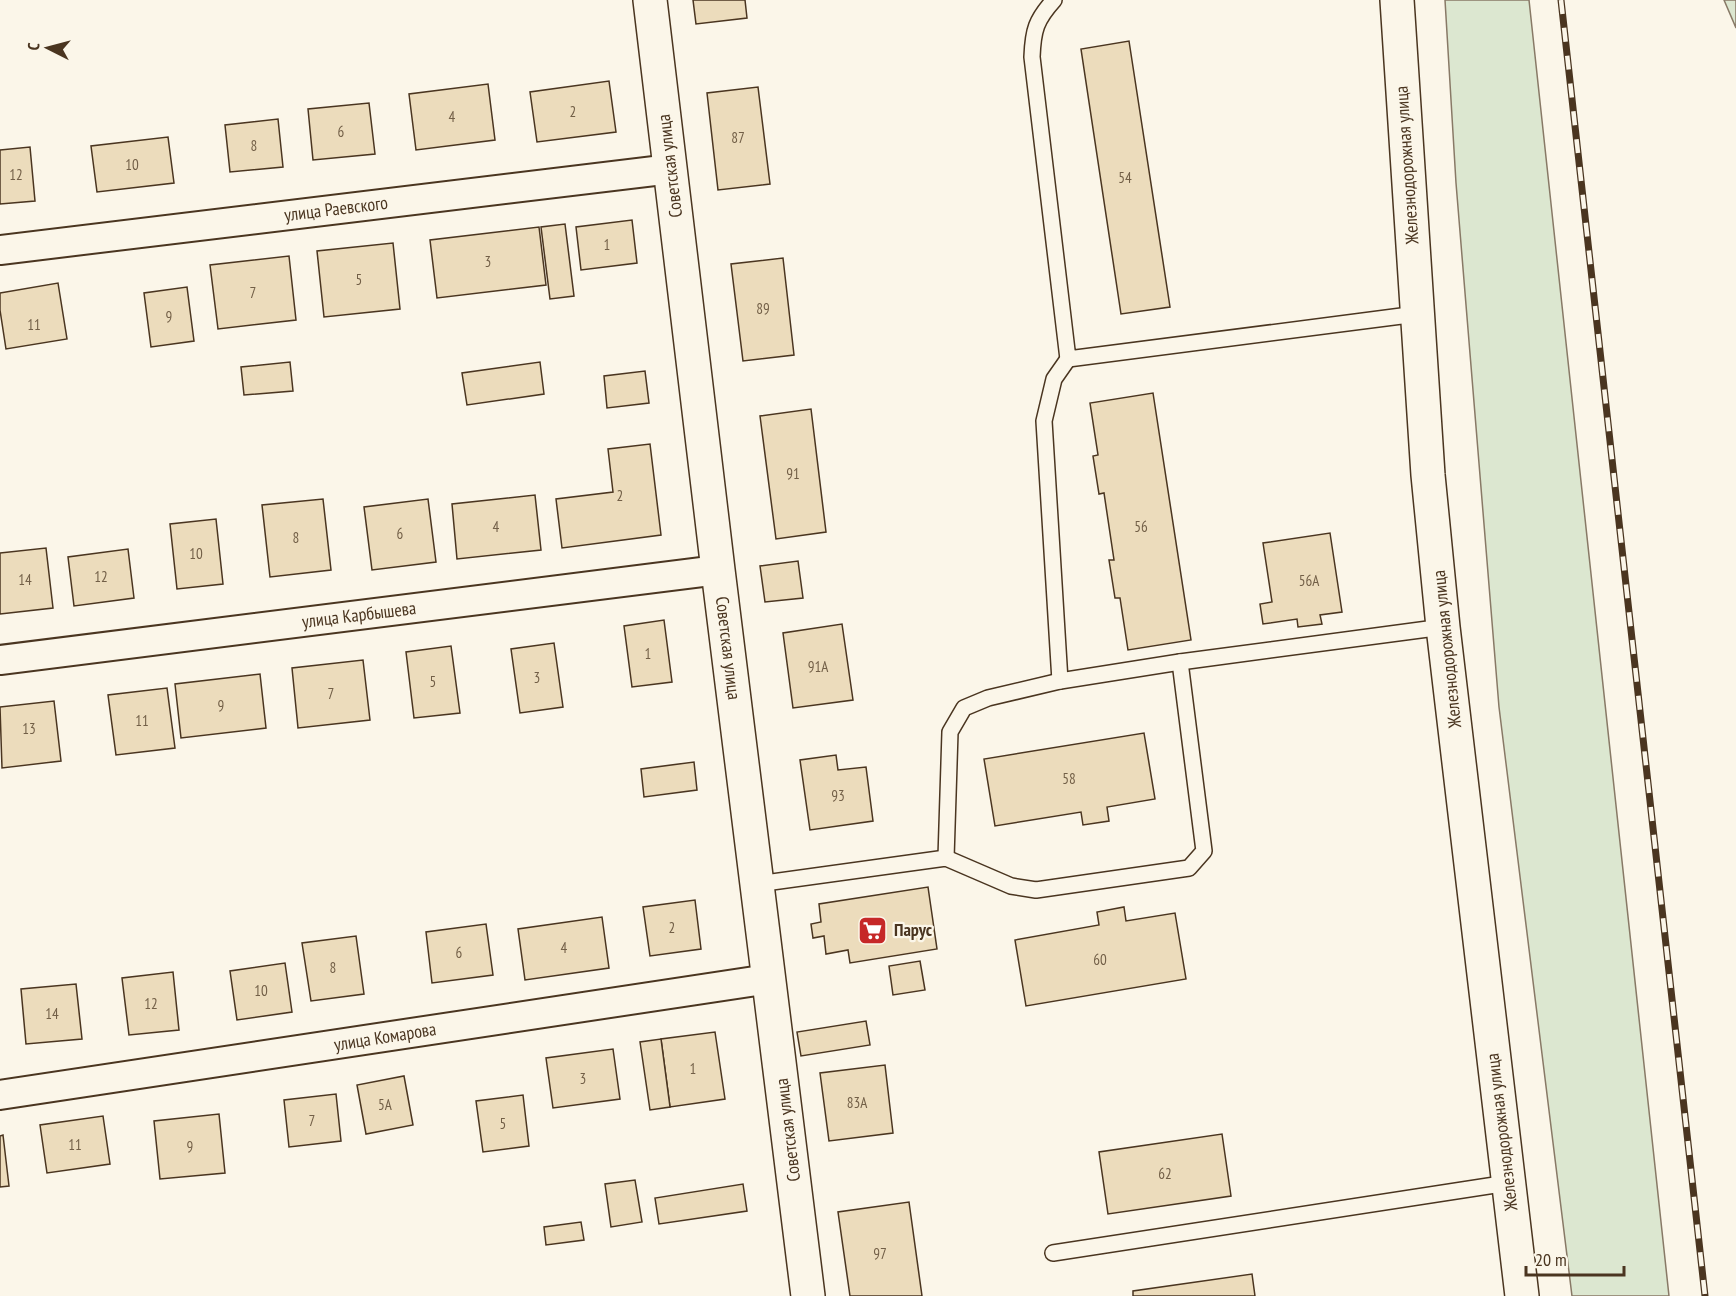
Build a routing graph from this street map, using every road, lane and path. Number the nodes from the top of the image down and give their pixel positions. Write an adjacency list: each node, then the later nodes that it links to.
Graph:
1 (650, 0): 4 (street, Советская улица)
2 (1054, 0): 7 (lane)
3 (1397, 0): 6 (street, Железнодорожная улица)
4 (671, 169): 5 (street, улица Раевского); 8 (street, Советская улица)
5 (0, 250)
6 (1417, 314): 7 (lane); 9 (street, Железнодорожная улица)
7 (1068, 359): 12 (lane)
8 (718, 570): 10 (street, улица Карбышева); 14 (street, Советская улица)
9 (1443, 627): 11 (lane); 17 (street, Железнодорожная улица)
10 (0, 660)
11 (1180, 662): 12 (lane); 13 (lane)
12 (1060, 681): 13 (lane)
13 (946, 858): 14 (lane)
14 (757, 884): 15 (street, Советская улица)
15 (769, 979): 16 (street, улица Комарова); 19 (street, Советская улица)
16 (0, 1095)
17 (1508, 1183): 18 (lane); 20 (street, Железнодорожная улица)
18 (1053, 1252)
19 (808, 1296)
20 (1522, 1296)

